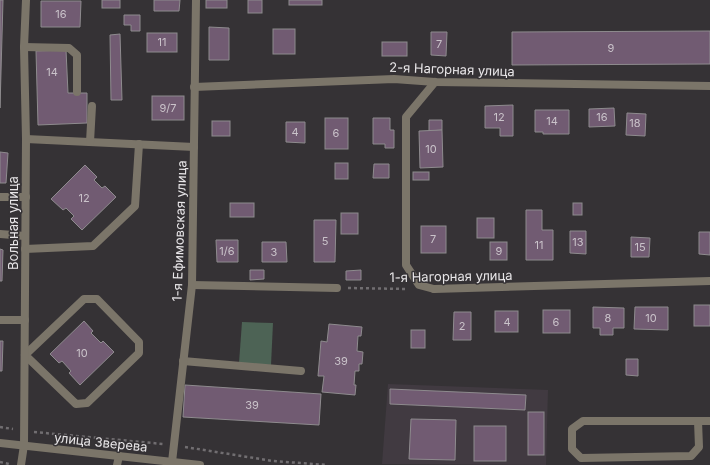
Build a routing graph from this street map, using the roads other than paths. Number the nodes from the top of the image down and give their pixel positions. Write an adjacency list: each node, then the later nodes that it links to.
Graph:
1 (26, 0): 3 (street, Вольная улица)
2 (196, 0): 6 (street, 1-я Ефимовская улица)
3 (24, 47): 7 (street); 9 (street, Вольная улица)
4 (435, 82): 5 (street, 2-я Нагорная улица); 6 (street, 2-я Нагорная улица); 18 (street, 1-я Нагорная улица)
5 (710, 86)
6 (194, 87): 12 (street, 1-я Ефимовская улица)
7 (77, 92)
8 (92, 106): 10 (street)
9 (26, 139): 10 (street); 14 (street, Вольная улица)
10 (90, 142): 11 (street)
11 (139, 144): 12 (street); 17 (street)
12 (194, 147): 19 (street, 1-я Ефимовская улица)
13 (0, 197): 14 (street)
14 (26, 197): 16 (street, Вольная улица)
15 (0, 234): 16 (street)
16 (25, 236): 17 (street, Вольная улица)
17 (25, 249): 22 (street, Вольная улица)
18 (710, 281)
19 (192, 285): 20 (street); 24 (street, 1-я Ефимовская улица)
20 (338, 288)
21 (0, 320): 22 (street)
22 (25, 320): 23 (street, Вольная улица)
23 (25, 355): 23 (street); 29 (street, Вольная улица)
24 (183, 361): 25 (street); 31 (street, 1-я Ефимовская улица)
25 (301, 371)
26 (698, 421): 26 (street); 27 (street)
27 (710, 421)
28 (0, 443): 29 (street, улица Зверева)
29 (24, 445): 30 (street, улица Зверева); 32 (street, Вольная улица)
30 (119, 456): 31 (street, улица Зверева); 33 (street)
31 (172, 462): 34 (street, улица Зверева)
32 (21, 465)
33 (117, 465)
34 (200, 465)

